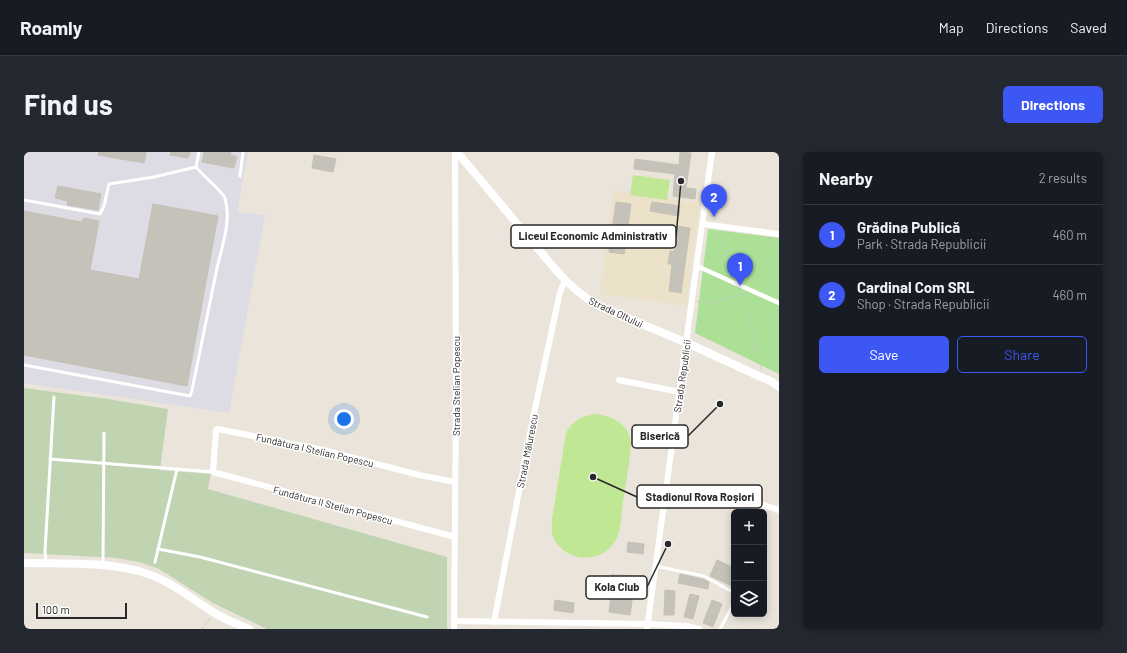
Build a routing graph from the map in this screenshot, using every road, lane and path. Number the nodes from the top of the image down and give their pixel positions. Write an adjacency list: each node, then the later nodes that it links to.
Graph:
1 (199, 152): 5 (lane)
2 (243, 152): 6 (lane)
3 (456, 152): 14 (main road, Strada Oltului); 32 (street, Strada Stelian Popescu)
4 (712, 152): 8 (street, Strada Republicii)
5 (196, 167): 7 (lane); 21 (lane)
6 (240, 176)
7 (24, 200)
8 (702, 224): 9 (street); 13 (street, Strada Republicii)
9 (712, 225): 10 (street); 15 (path)
10 (768, 233): 11 (street); 12 (path)
11 (778, 234)
12 (779, 253)
13 (697, 266): 15 (street); 16 (street, Strada Republicii)
14 (565, 281): 19 (main road, Strada Oltului); 49 (street, Strada Mălurescu)
15 (742, 286): 17 (street)
16 (692, 300): 18 (path); 19 (street, Strada Republicii)
17 (779, 302)
18 (710, 304): 20 (path); 20 (path)
19 (687, 343): 22 (main road, Strada Oltului); 25 (street, Strada Republicii)
20 (758, 354): 22 (path)
21 (24, 365)
22 (763, 378): 24 (main road, Strada Oltului)
23 (619, 380): 25 (street)
24 (779, 387)
25 (680, 392): 33 (street, Strada Republicii)
26 (54, 396): 28 (lane)
27 (104, 432): 29 (lane)
28 (50, 460): 29 (lane); 39 (lane)
29 (104, 464): 30 (lane); 40 (lane)
30 (177, 469): 31 (lane); 36 (lane)
31 (213, 472): 32 (street, Fundătura I Stelian Popescu); 35 (street, Fundătura II Stelian Popescu)
32 (455, 482): 35 (street, Strada Stelian Popescu)
33 (664, 497): 34 (street); 41 (street, Strada Republicii)
34 (779, 510)
35 (455, 537): 48 (street, Strada Stelian Popescu)
36 (158, 549): 37 (lane); 47 (lane)
37 (155, 562)
38 (24, 563): 39 (main road)
39 (46, 564): 40 (main road)
40 (103, 565): 46 (main road)
41 (655, 566): 42 (street, Strada Republicii); 43 (lane)
42 (654, 579): 44 (path); 50 (street, Strada Republicii)
43 (731, 591)
44 (608, 598)
45 (731, 609): 55 (lane)
46 (214, 612): 51 (path); 52 (main road)
47 (427, 617)
48 (454, 621): 49 (street); 53 (street, Strada Stelian Popescu)
49 (494, 622): 50 (street)
50 (647, 627): 54 (street)
51 (202, 629)
52 (249, 629)
53 (454, 629)
54 (699, 629)
55 (720, 629)

